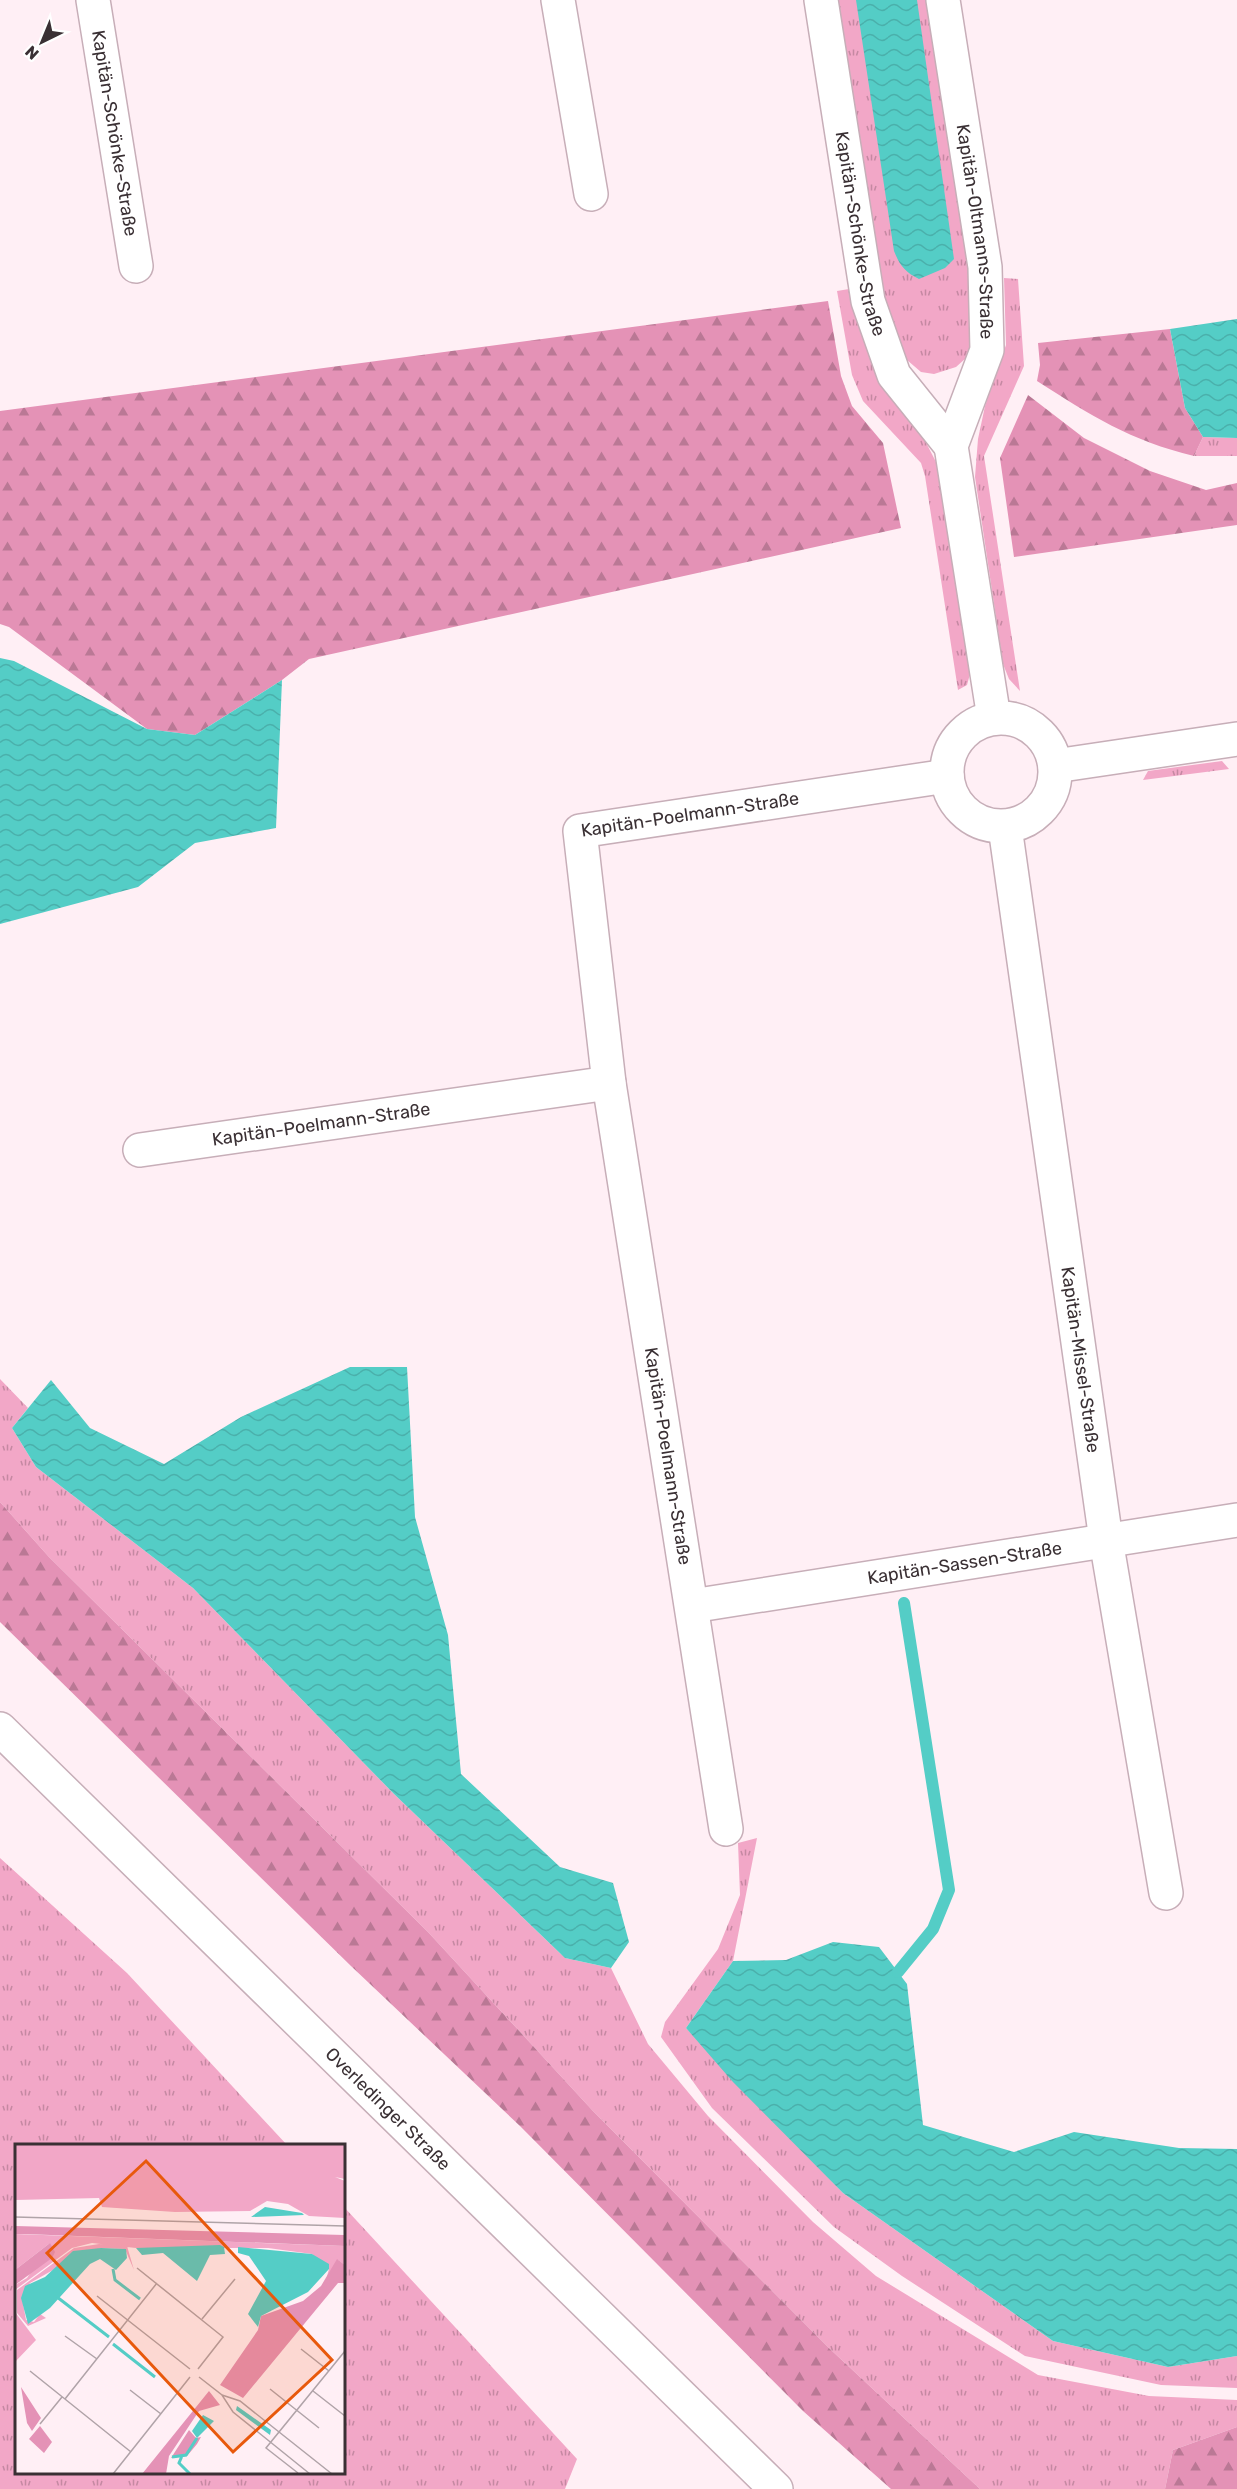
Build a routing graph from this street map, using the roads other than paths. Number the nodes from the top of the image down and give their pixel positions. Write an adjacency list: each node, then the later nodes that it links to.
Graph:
1 (93, 0): 6 (street, Kapitän-Schönke-Straße)
2 (558, 0): 5 (street)
3 (821, 0): 7 (street, Kapitän-Schönke-Straße)
4 (943, 0): 7 (street, Kapitän-Oltmanns-Straße)
5 (591, 194)
6 (136, 266)
7 (951, 446): 8 (street, Kapitän-Oltmanns-Straße)
8 (994, 718): 10 (street); 11 (street)
9 (1237, 739): 10 (street)
10 (1055, 766): 12 (street)
11 (947, 776): 12 (street); 13 (street, Kapitän-Poelmann-Straße)
12 (1005, 826): 16 (street, Kapitän-Missel-Straße)
13 (609, 1083): 14 (street, Kapitän-Poelmann-Straße); 17 (street, Kapitän-Poelmann-Straße)
14 (140, 1150)
15 (1237, 1520): 16 (street, Kapitän-Sassen-Straße)
16 (1107, 1540): 17 (street, Kapitän-Sassen-Straße); 20 (street, Kapitän-Missel-Straße)
17 (692, 1606): 19 (street, Kapitän-Poelmann-Straße)
18 (0, 1729): 21 (street, Overledinger Straße)
19 (726, 1830)
20 (1166, 1893)
21 (776, 2489)

